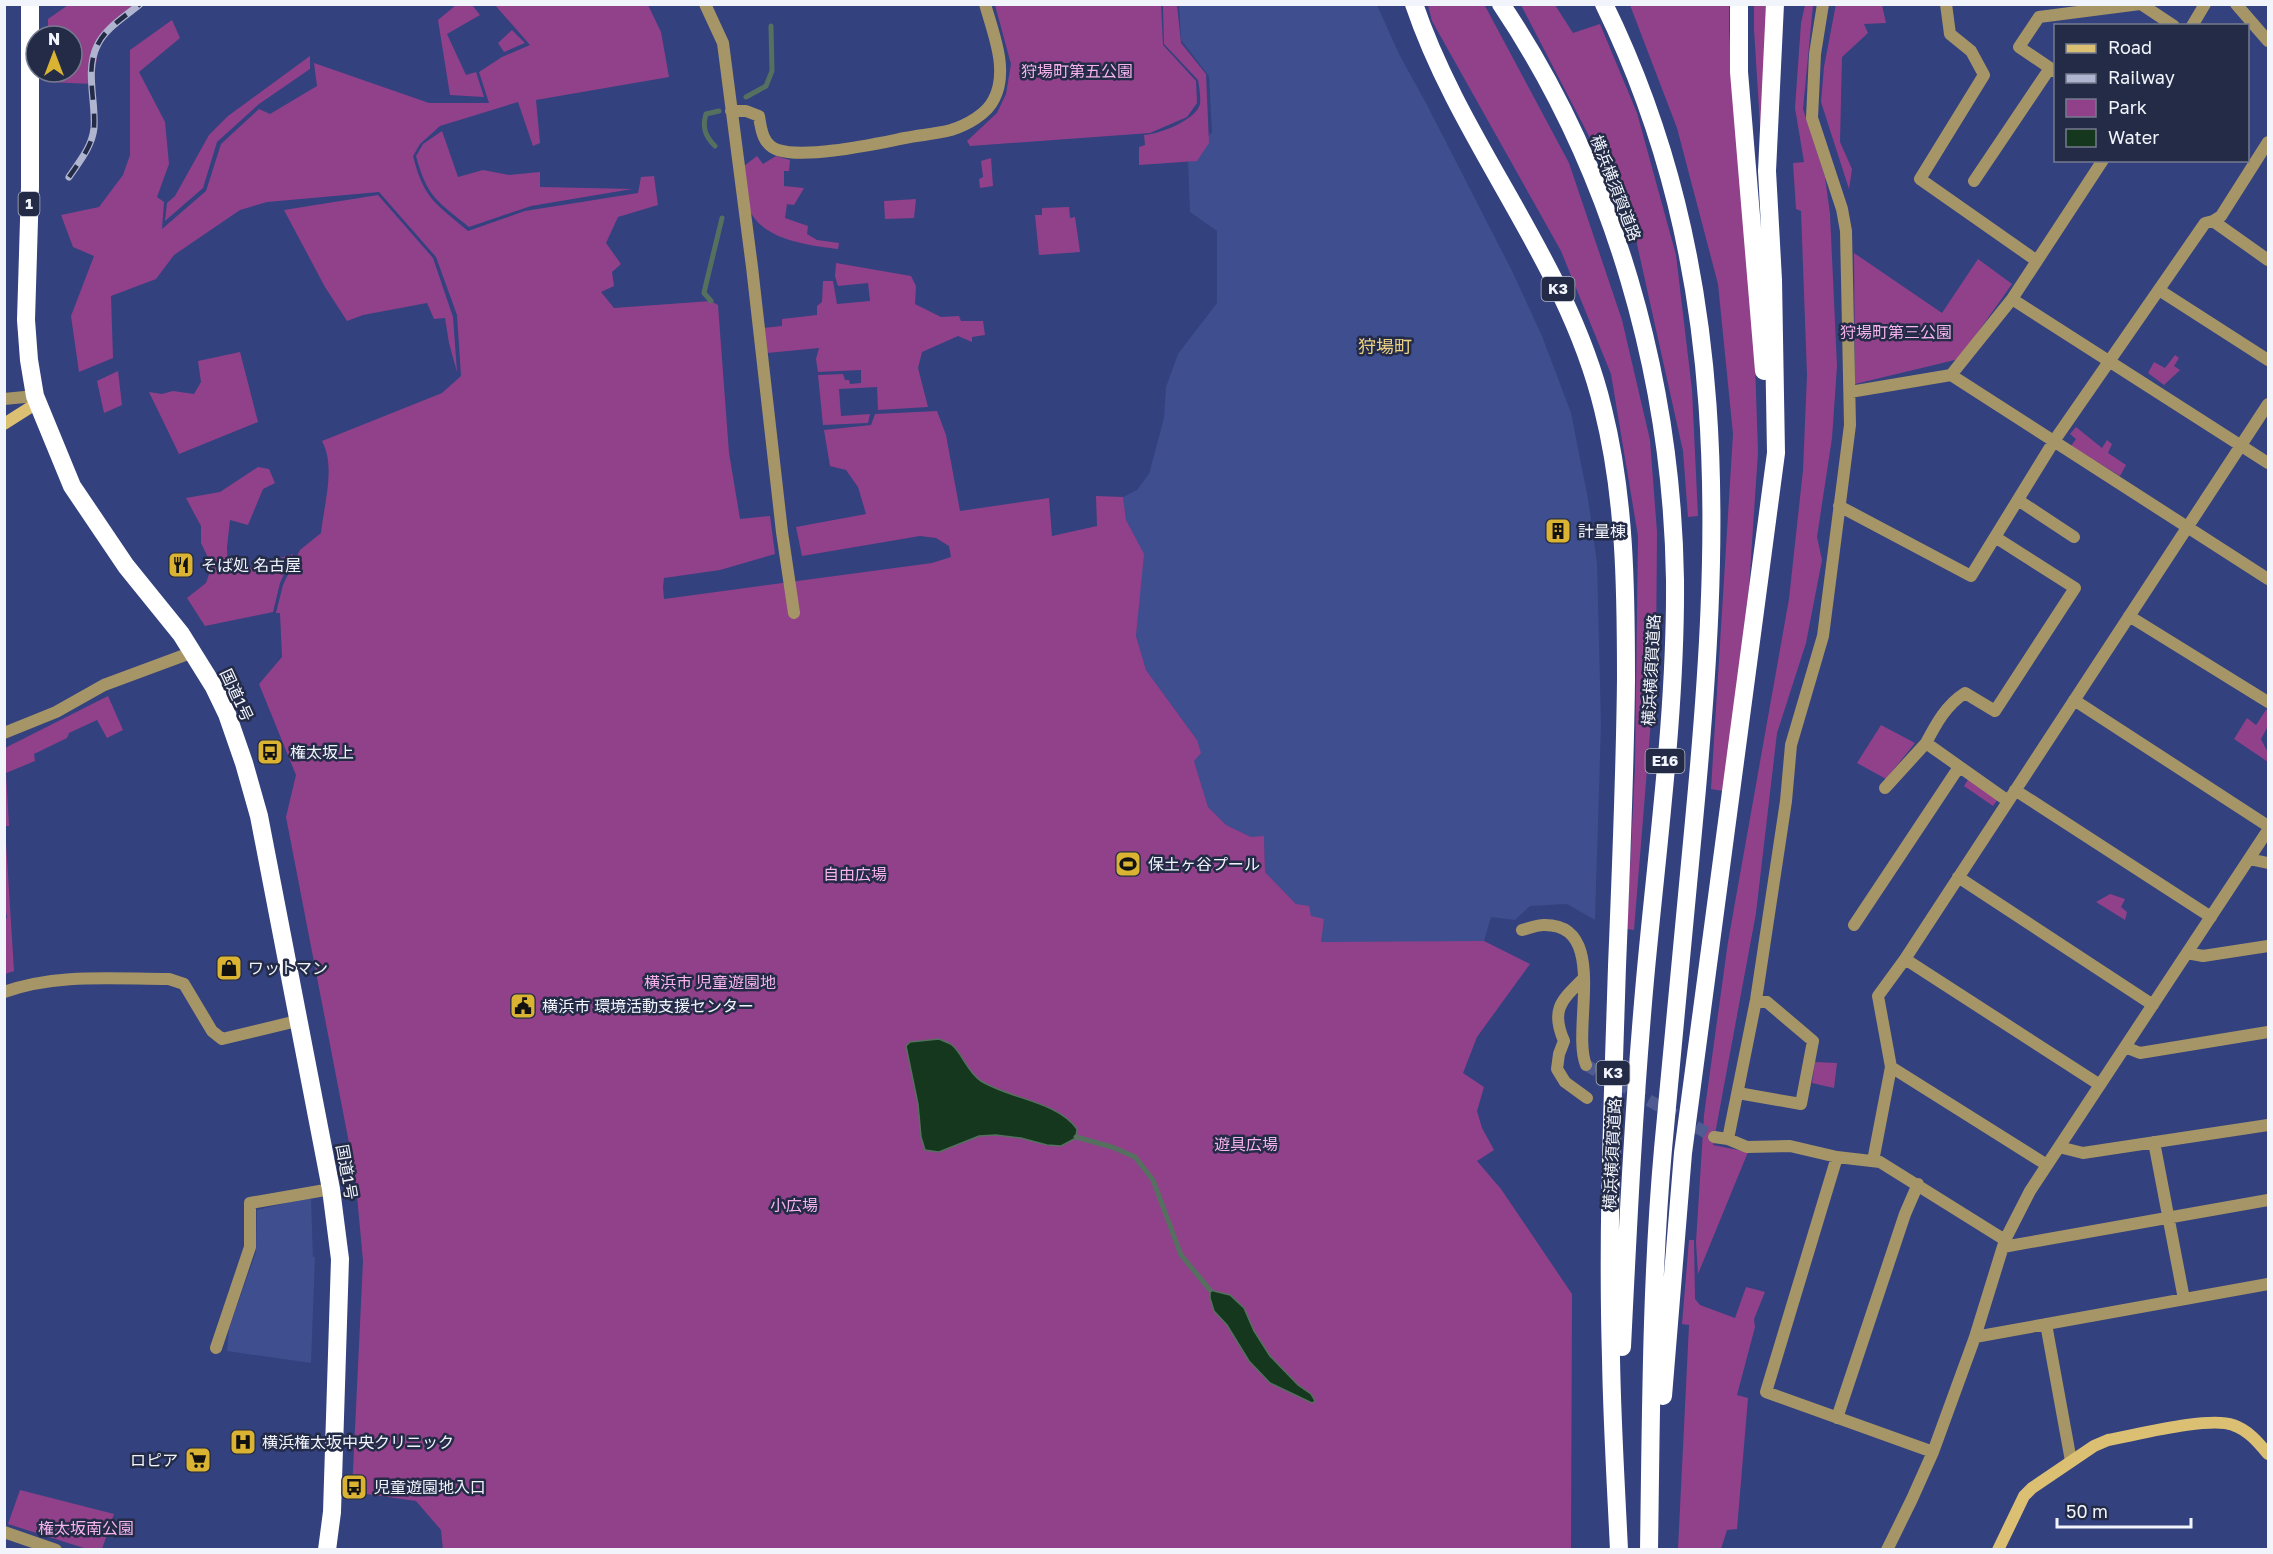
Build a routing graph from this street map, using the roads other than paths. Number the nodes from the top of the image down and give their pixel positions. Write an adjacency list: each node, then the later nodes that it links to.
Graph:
1 (30, 4): 32 (highway, 国道1号 / 1)
2 (705, 4): 18 (street)
3 (985, 4): 18 (street)
4 (1414, 4): 104 (highway, K3)
5 (1501, 4): 104 (highway, 横浜横須賀道路 / E16)
6 (1604, 4): 105 (highway, E16)
7 (1739, 4): 44 (highway)
8 (1775, 4): 44 (highway)
9 (1823, 4): 30 (street)
10 (1946, 4): 24 (street)
11 (2141, 4): 14 (street); 17 (street)
12 (2205, 4): 15 (street)
13 (2236, 4): 16 (street)
14 (2171, 24)
15 (2193, 24)
16 (2268, 41)
17 (2053, 70): 21 (street)
18 (731, 111): 45 (street)
19 (2268, 142): 22 (street)
20 (2102, 162): 24 (street)
21 (1974, 181)
22 (2213, 221): 23 (street); 25 (street)
23 (2268, 260)
24 (2037, 261): 26 (street)
25 (2159, 290): 27 (street); 28 (street)
26 (2012, 299): 28 (street); 29 (street)
27 (2268, 360)
28 (2110, 362): 35 (street); 36 (street)
29 (1951, 375): 30 (street); 35 (street)
30 (1850, 392): 39 (street)
31 (4, 399): 32 (street)
32 (36, 399): 34 (street); 47 (highway, 国道1号 / 1)
33 (2268, 404): 36 (street)
34 (4, 424)
35 (2054, 441): 38 (street); 40 (street)
36 (2241, 446): 37 (street); 40 (street)
37 (2268, 463)
38 (2018, 500): 41 (street); 42 (street)
39 (1839, 506): 41 (street); 68 (street)
40 (2187, 527): 43 (street); 46 (street)
41 (1995, 537): 51 (street)
42 (2074, 537)
43 (2268, 579)
44 (1757, 595): 105 (highway)
45 (794, 613)
46 (2129, 615): 48 (street); 49 (street)
47 (193, 652): 50 (street); 70 (highway, 国道1号 / 1)
48 (2074, 700): 54 (street); 56 (street)
49 (2268, 702)
50 (4, 733)
51 (1926, 743): 52 (street); 53 (street)
52 (1959, 766): 55 (street); 61 (street)
53 (1885, 788)
54 (2015, 790): 55 (street); 60 (street)
55 (2008, 801): 59 (street)
56 (2268, 828): 57 (street)
57 (2249, 858): 58 (street); 60 (street)
58 (2268, 863)
59 (1958, 877): 65 (street); 69 (street)
60 (2211, 917): 64 (street)
61 (1854, 925)
62 (1522, 930): 66 (street)
63 (2268, 946): 64 (street)
64 (2187, 952): 69 (street)
65 (1905, 959): 74 (street); 75 (street)
66 (1584, 978): 73 (street); 77 (street)
67 (4, 992): 70 (street)
68 (1756, 1000): 76 (street); 76 (street)
69 (2153, 1005): 72 (street)
70 (297, 1021): 87 (highway, 国道1号 / 1)
71 (2268, 1032): 72 (street)
72 (2125, 1047): 75 (street)
73 (1586, 1065)
74 (1891, 1067): 84 (street); 85 (street)
75 (2100, 1085): 82 (street)
76 (1738, 1093): 80 (street)
77 (1587, 1098)
78 (2268, 1125): 81 (street)
79 (1714, 1137): 80 (street)
80 (1728, 1139): 83 (street)
81 (2154, 1142): 82 (street); 89 (street)
82 (2059, 1147): 85 (street)
83 (1837, 1156): 84 (street); 96 (street)
84 (1873, 1161): 86 (street)
85 (2047, 1165): 90 (street)
86 (1918, 1184): 90 (street); 96 (street)
87 (331, 1189): 95 (street); 103 (highway, 国道1号 / 1)
88 (2268, 1200): 89 (street)
89 (2168, 1217): 90 (street); 92 (street)
90 (2004, 1243): 94 (street)
91 (2268, 1284): 92 (street)
92 (2184, 1299): 93 (street)
93 (2046, 1324): 94 (street); 99 (street)
94 (1975, 1337): 97 (street)
95 (216, 1348)
96 (1837, 1418): 97 (street)
97 (1933, 1452): 106 (street)
98 (2268, 1454): 99 (street)
99 (2071, 1461): 107 (street)
100 (4, 1532): 101 (street)
101 (39, 1547): 102 (street)
102 (56, 1550)
103 (327, 1550)
104 (1619, 1550)
105 (1649, 1550)
106 (1887, 1550)
107 (1998, 1550)

